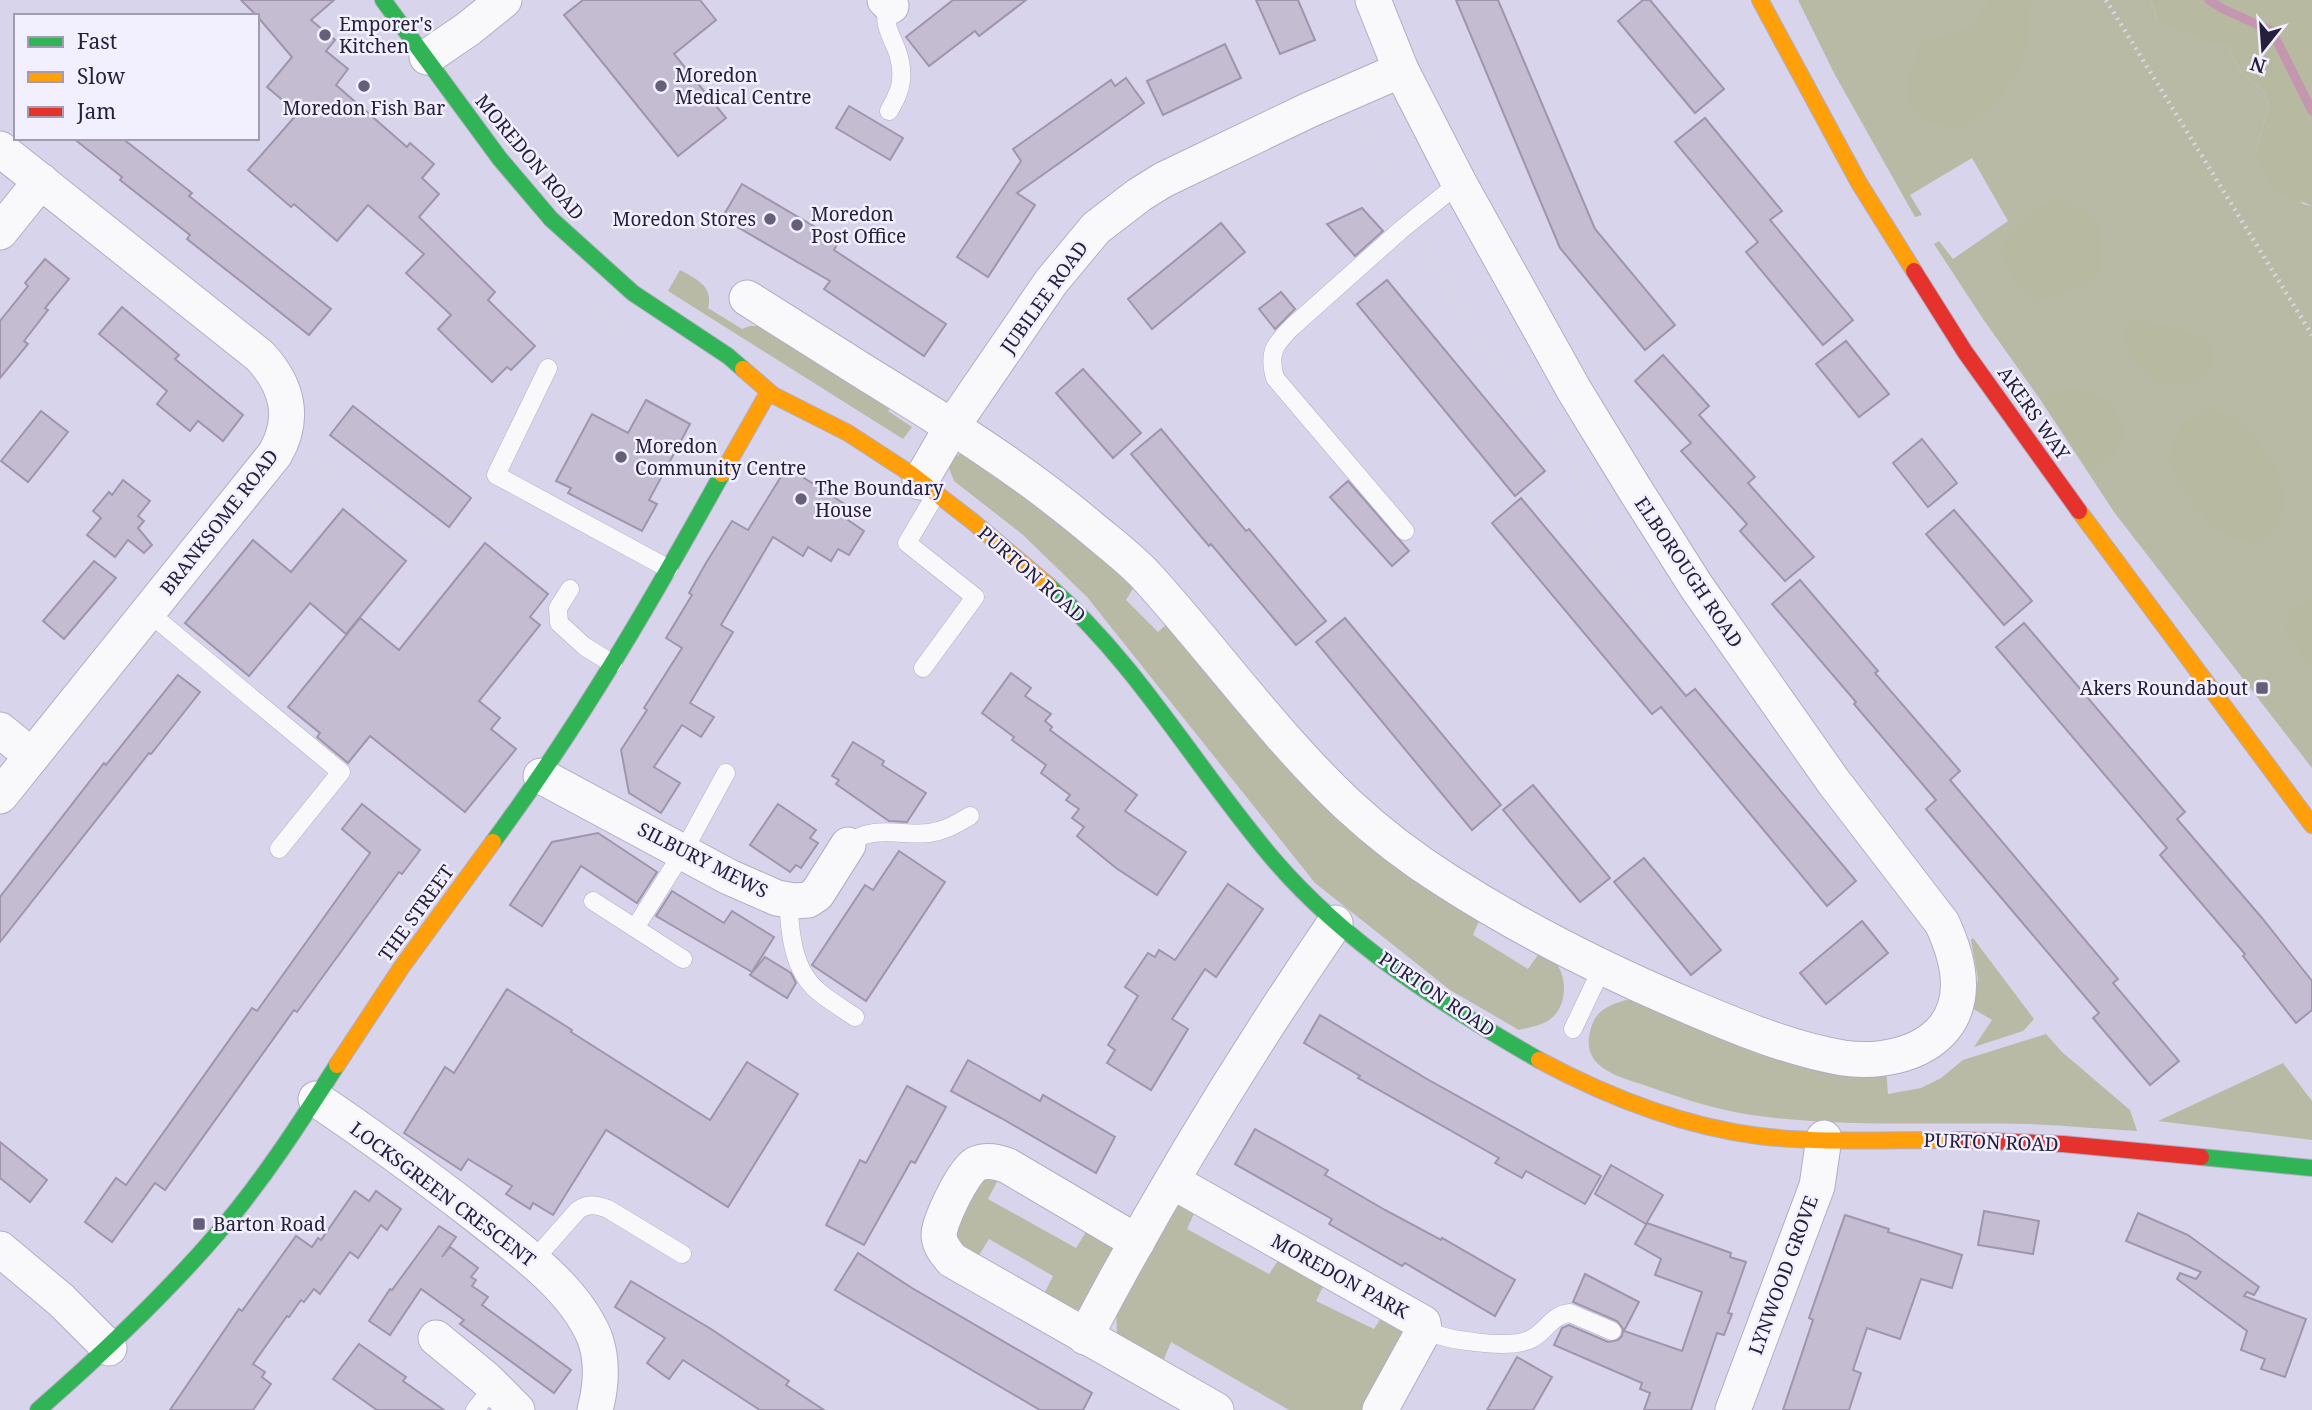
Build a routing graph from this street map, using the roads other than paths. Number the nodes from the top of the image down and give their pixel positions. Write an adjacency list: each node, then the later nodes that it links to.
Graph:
1 (383, 0): 6 (street, MOREDON ROAD)
2 (504, 0): 6 (street)
3 (1373, 0): 7 (street, ELBOROUGH ROAD)
4 (1760, 0): 30 (street, AKERS WAY)
5 (892, 2): 8 (lane)
6 (427, 57): 15 (street, MOREDON ROAD)
7 (1401, 70): 11 (street, ELBOROUGH ROAD); 16 (street, JUBILEE ROAD)
8 (888, 111)
9 (0, 149): 10 (street, BRANKSOME ROAD)
10 (41, 181): 12 (street); 21 (street, BRANKSOME ROAD)
11 (1459, 183): 18 (lane); 39 (street, ELBOROUGH ROAD)
12 (0, 232)
13 (747, 298): 16 (street)
14 (548, 368): 19 (lane)
15 (768, 393): 17 (street, PURTON ROAD); 19 (street, THE STREET)
16 (953, 425): 17 (street, JUBILEE ROAD); 39 (street)
17 (928, 488): 23 (lane); 36 (street, PURTON ROAD)
18 (1405, 531)
19 (669, 569): 22 (street, THE STREET)
20 (570, 589): 22 (lane)
21 (148, 612): 25 (street, BRANKSOME ROAD); 32 (lane)
22 (613, 664): 27 (street, THE STREET)
23 (923, 668)
24 (0, 730): 25 (street)
25 (32, 756): 28 (street, BRANKSOME ROAD)
26 (726, 773): 33 (lane)
27 (541, 776): 33 (street, SILBURY MEWS); 42 (street, THE STREET)
28 (0, 796)
29 (970, 816): 31 (lane)
30 (2312, 825)
31 (848, 845): 35 (street, SILBURY MEWS)
32 (279, 849)
33 (683, 852): 35 (street, SILBURY MEWS); 37 (lane)
34 (593, 901): 37 (lane)
35 (788, 901): 40 (lane)
36 (1335, 923): 43 (street, PURTON ROAD); 45 (street)
37 (635, 928): 38 (lane)
38 (683, 958)
39 (1602, 968): 41 (lane)
40 (855, 1017)
41 (1573, 1029)
42 (316, 1099): 49 (street, LOCKSGREEN CRESCENT); 54 (street, THE STREET)
43 (1824, 1138): 44 (street, PURTON ROAD); 60 (street, LYNWOOD GROVE)
44 (2312, 1168)
45 (1172, 1181): 46 (street); 50 (street, MOREDON PARK)
46 (1137, 1242): 52 (street); 52 (street)
47 (0, 1249): 54 (street)
48 (682, 1254): 49 (lane)
49 (533, 1261): 57 (street, LOCKSGREEN CRESCENT)
50 (1424, 1330): 51 (lane); 59 (street, MOREDON PARK)
51 (1612, 1331)
52 (1085, 1337): 58 (street)
53 (436, 1338): 55 (street)
54 (109, 1348): 56 (street, THE STREET)
55 (495, 1402)
56 (38, 1410)
57 (595, 1410)
58 (1216, 1410)
59 (1380, 1410)
60 (1733, 1410)

